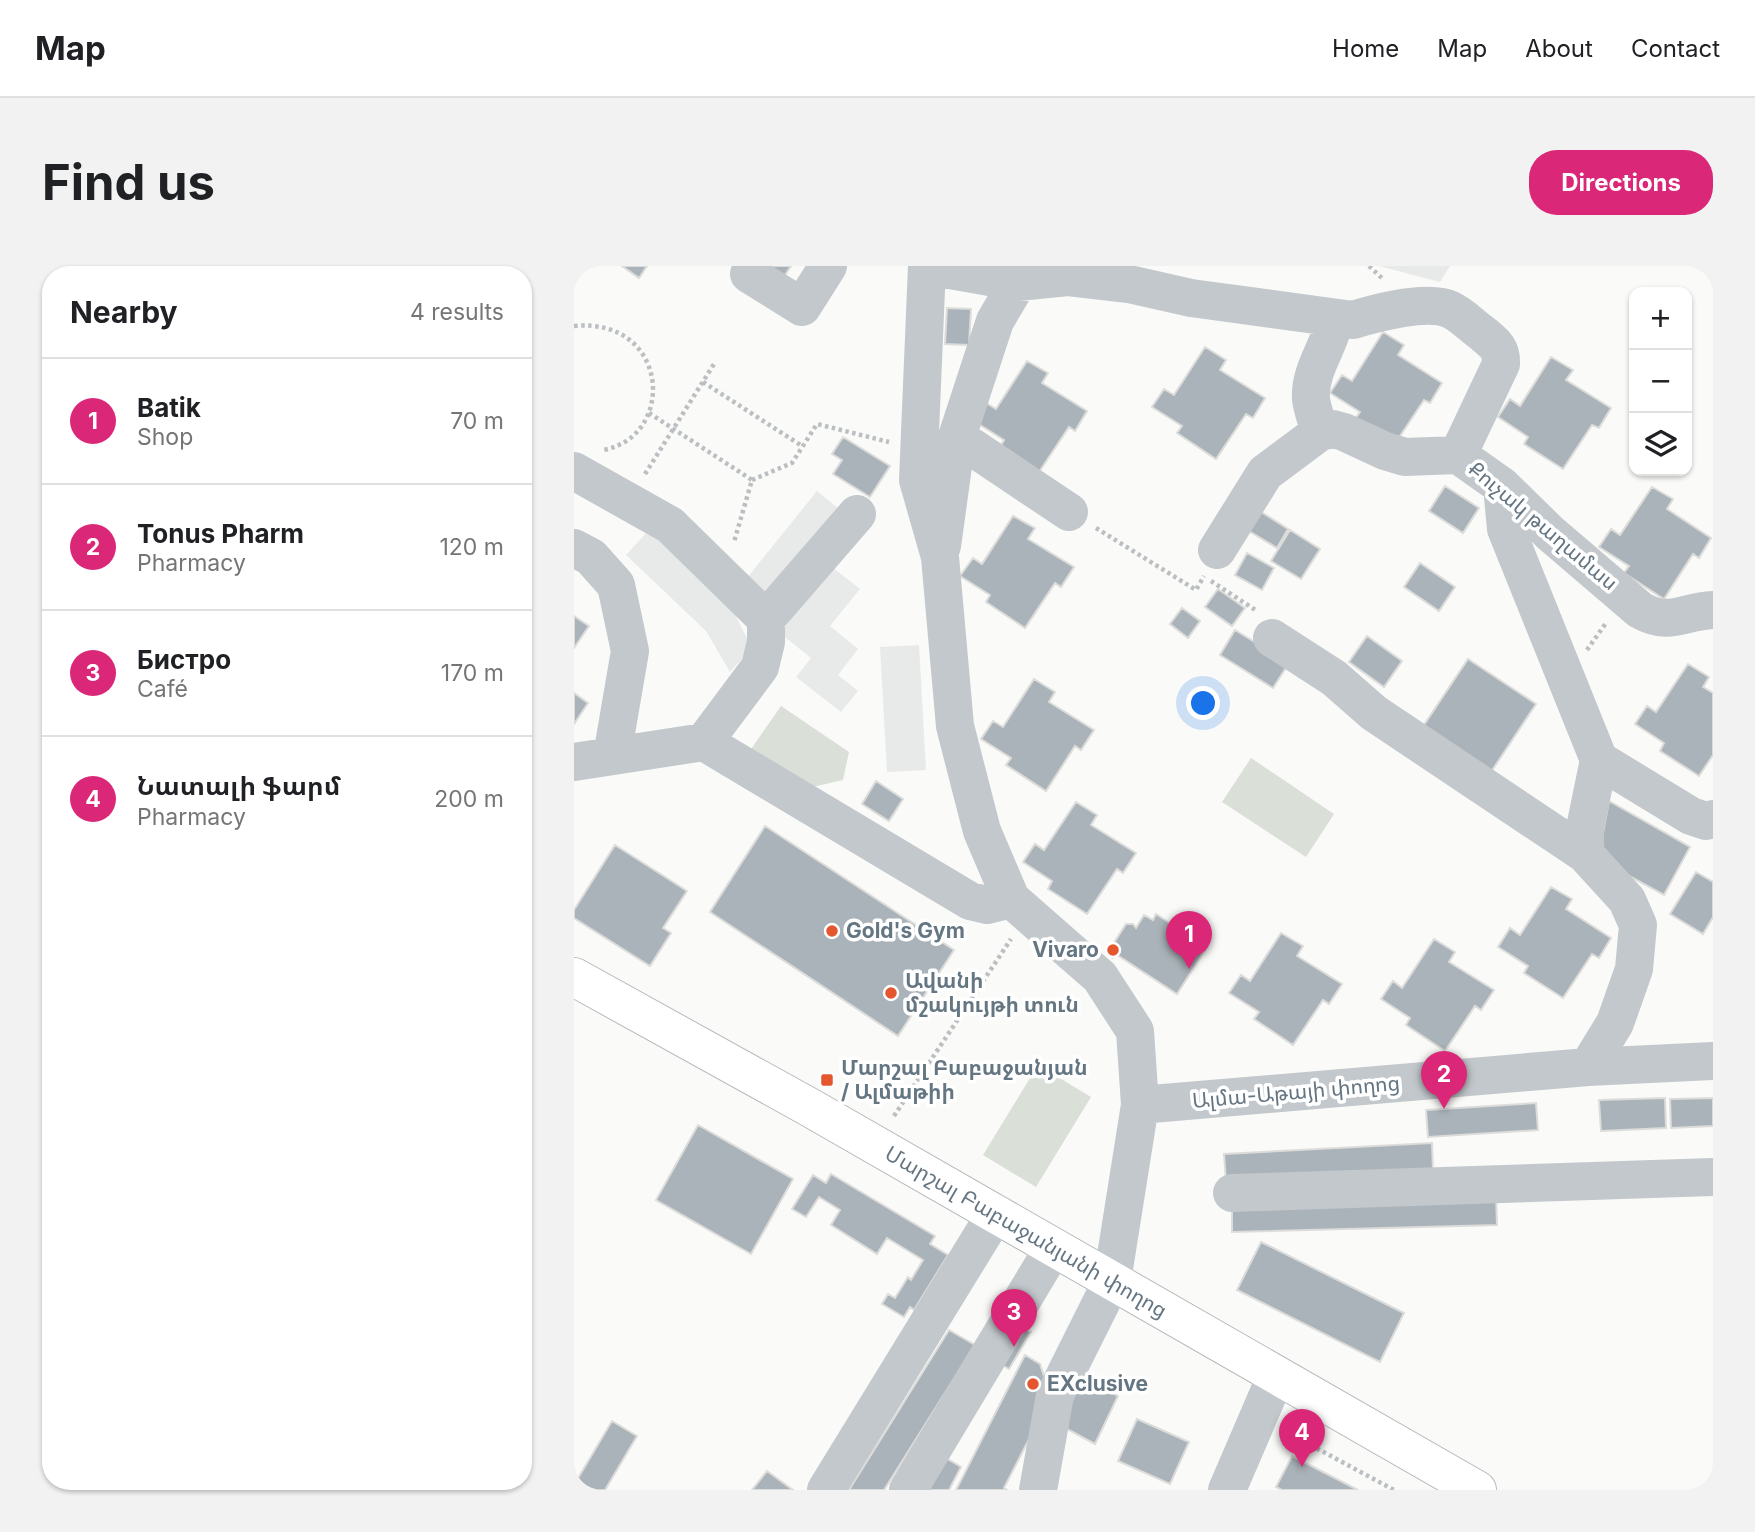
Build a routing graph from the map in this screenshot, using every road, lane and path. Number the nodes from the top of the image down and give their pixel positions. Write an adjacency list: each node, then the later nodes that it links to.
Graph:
1 (828, 266): 3 (street)
2 (927, 266): 4 (street); 14 (street)
3 (749, 274)
4 (1018, 282): 5 (street); 12 (street)
5 (1335, 318): 11 (street); 15 (street)
6 (574, 326): 9 (path)
7 (714, 364): 8 (path)
8 (703, 382): 10 (path); 13 (path)
9 (649, 413): 10 (path); 16 (path)
10 (674, 429): 17 (path); 19 (path)
11 (1320, 432): 15 (street, Քուչակ թաղամաս); 24 (street)
12 (957, 437): 20 (street); 23 (street)
13 (802, 446): 14 (path); 17 (path)
14 (919, 450): 23 (street)
15 (1458, 455): 18 (street, Քուչակ թաղամաս)
16 (583, 462): 19 (street)
17 (752, 480): 25 (path)
18 (1502, 486): 26 (street, Քուչակ թաղամաս); 30 (street)
19 (627, 501): 25 (street)
20 (1069, 512): 24 (path)
21 (857, 514): 28 (street)
22 (574, 548): 32 (street)
23 (940, 557): 37 (street)
24 (1210, 563): 29 (path)
25 (724, 578): 28 (street)
26 (1625, 596): 27 (street, Քուչակ թաղամաս); 30 (path)
27 (1713, 610)
28 (766, 619): 31 (street)
29 (1272, 638): 36 (street)
30 (1566, 680): 33 (street)
31 (704, 742): 32 (street); 37 (street)
32 (612, 756): 34 (street)
33 (1599, 760): 35 (street); 36 (street)
34 (574, 762)
35 (1713, 819)
36 (1585, 853): 40 (street)
37 (1019, 907): 41 (street); 42 (path)
38 (574, 976): 45 (main road, Մարշալ Բաբաջանյանի փողոց)
39 (1713, 1061): 40 (street, Ալմա-Աթայի փողոց)
40 (1588, 1067): 41 (street, Ալմա-Աթայի փողոց)
41 (1140, 1105): 47 (street)
42 (894, 1116)
43 (1713, 1177): 44 (street)
44 (1232, 1193)
45 (996, 1213): 46 (main road, Մարշալ Բաբաջանյանի փողոց); 50 (street)
46 (1054, 1247): 47 (main road, Մարշալ Բաբաջանյանի փողոց); 51 (street)
47 (1112, 1281): 48 (main road, Մարշալ Բաբաջանյանի փողոց); 52 (street)
48 (1276, 1376): 53 (street); 55 (main road, Մարշալ Բաբաջանյանի փողոց)
49 (1292, 1434): 54 (path)
50 (825, 1490)
51 (908, 1490)
52 (1038, 1490)
53 (1227, 1490)
54 (1394, 1490)
55 (1477, 1490)

